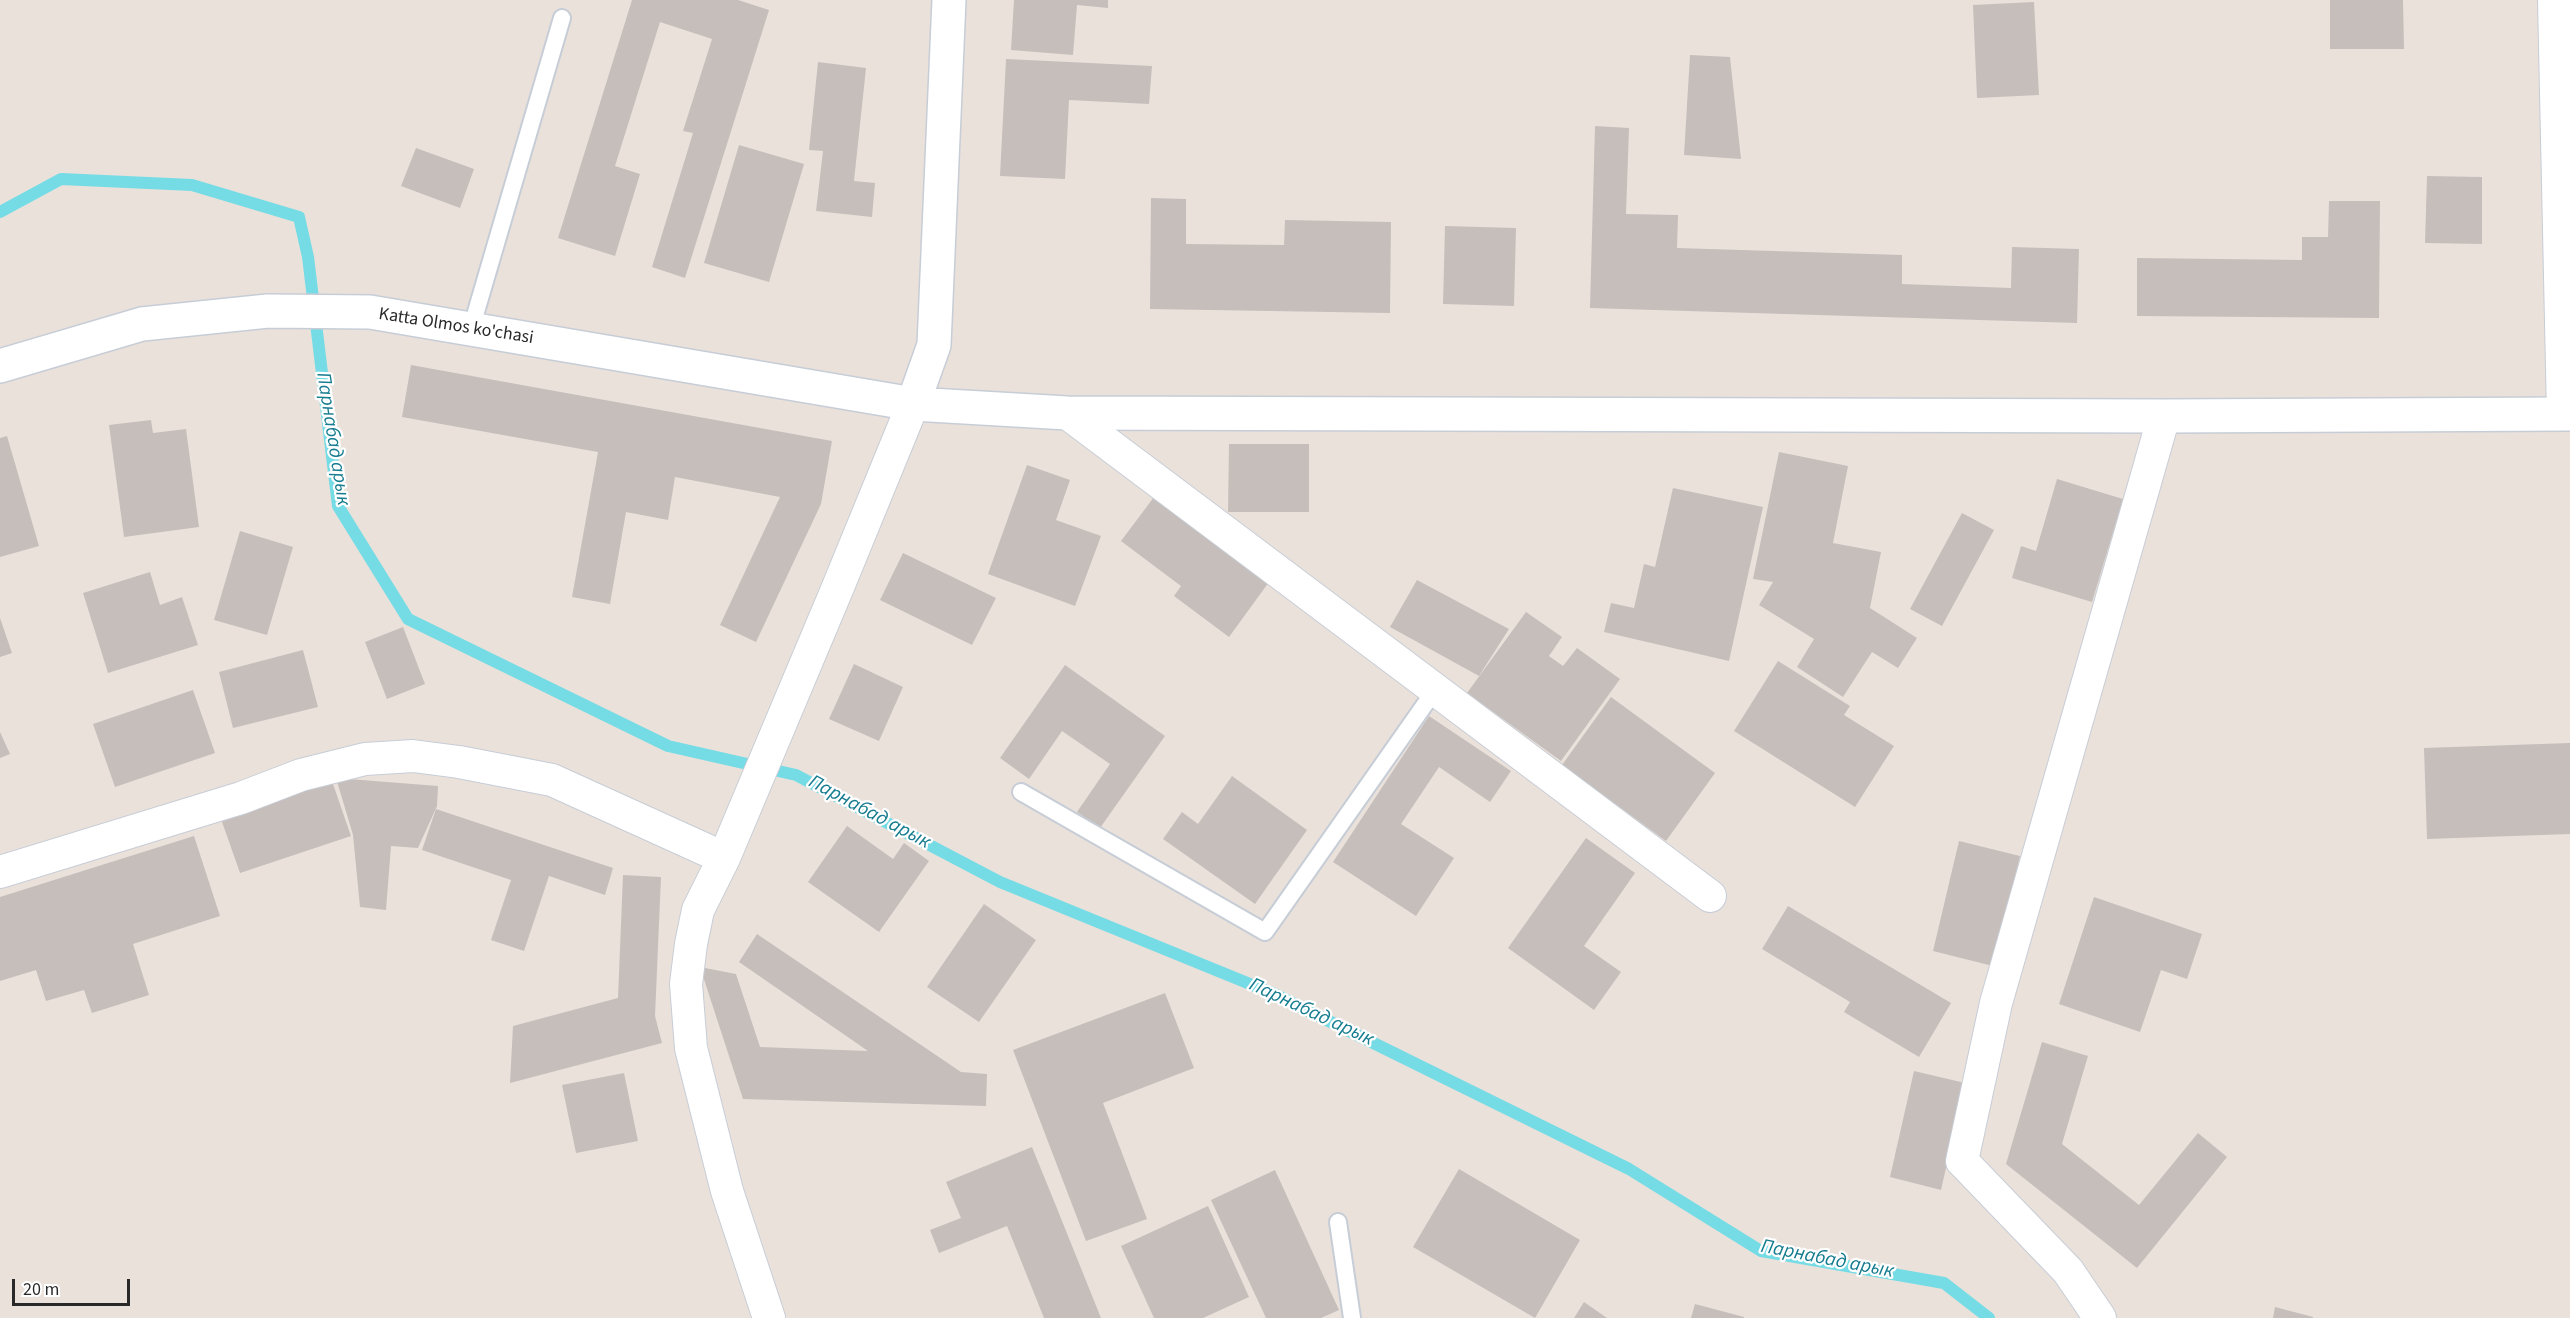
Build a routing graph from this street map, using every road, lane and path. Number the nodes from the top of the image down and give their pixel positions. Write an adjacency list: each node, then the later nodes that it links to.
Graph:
1 (949, 0): 6 (street)
2 (2554, 0): 8 (street)
3 (562, 18): 4 (lane)
4 (471, 329): 5 (street, Katta Olmos ko'chasi); 6 (street, Katta Olmos ko'chasi)
5 (0, 366)
6 (913, 404): 7 (street, Katta Olmos ko'chasi); 12 (street)
7 (1066, 413): 9 (street, Katta Olmos ko'chasi); 10 (street)
8 (2566, 414): 9 (street, Katta Olmos ko'chasi)
9 (2164, 416): 18 (street)
10 (1435, 690): 11 (lane); 14 (street)
11 (1021, 792)
12 (724, 858): 13 (street); 16 (street)
13 (0, 872)
14 (1710, 896)
15 (1338, 1222): 17 (lane)
16 (769, 1318)
17 (1352, 1318)
18 (2100, 1318)

